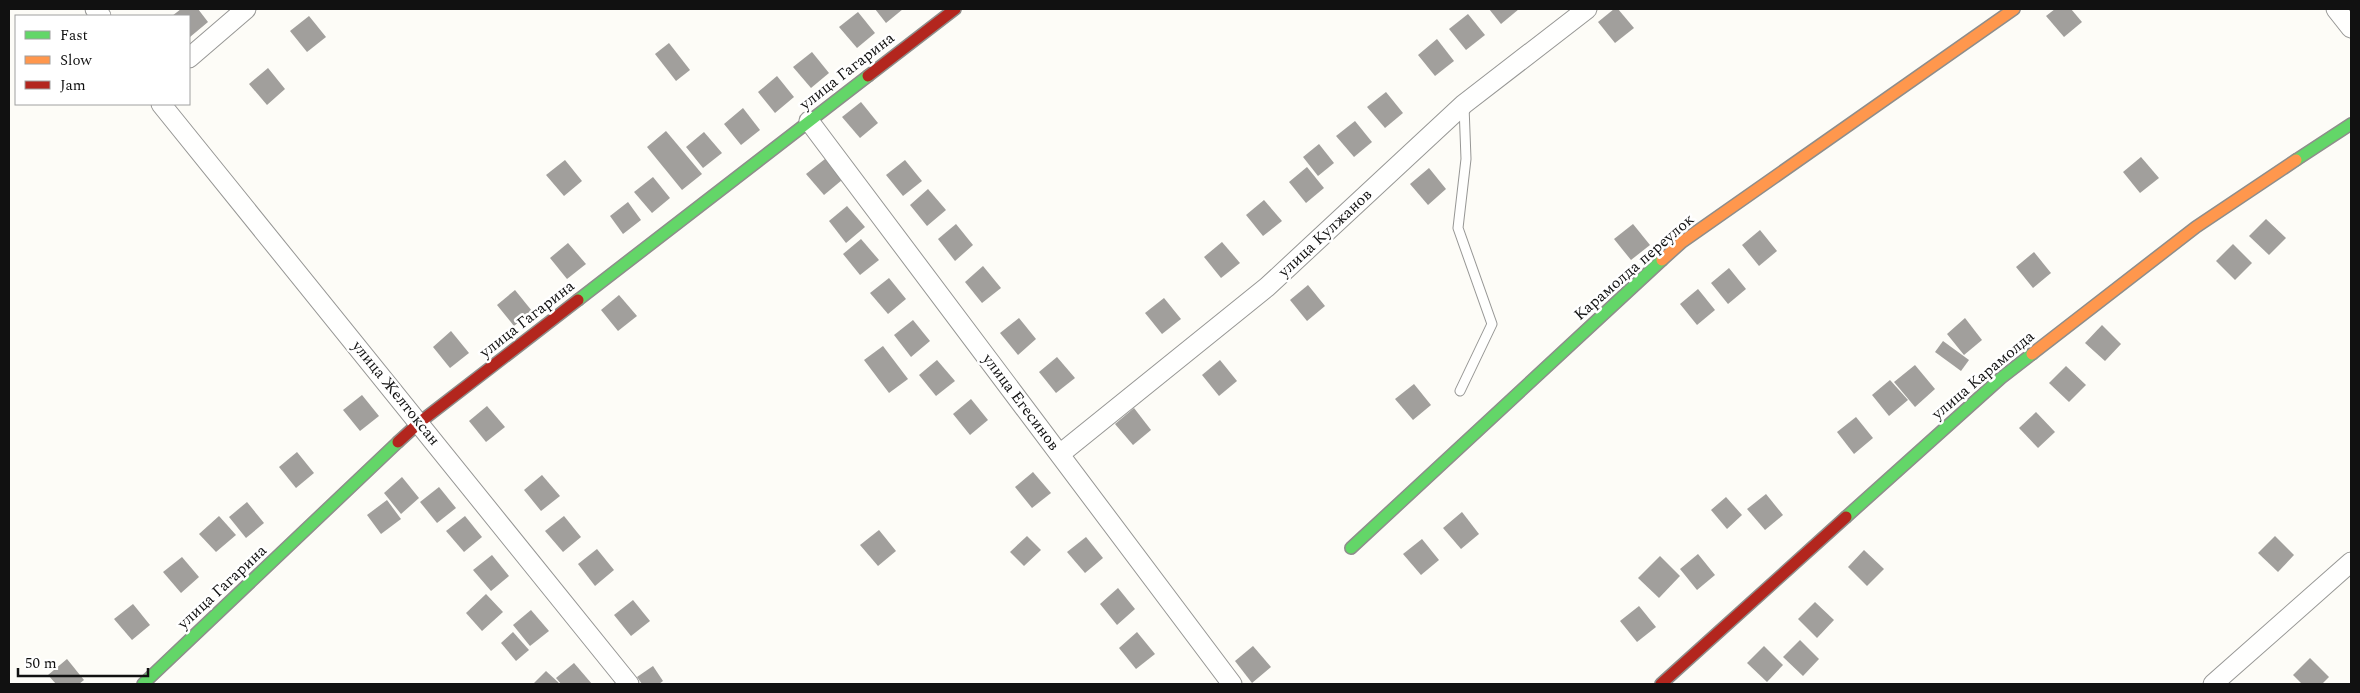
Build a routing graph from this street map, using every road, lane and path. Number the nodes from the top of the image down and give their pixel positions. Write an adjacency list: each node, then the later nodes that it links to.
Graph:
1 (246, 9): 7 (street)
2 (955, 9): 10 (street, улица Гагарина)
3 (1587, 9): 8 (street, улица Кулжанов)
4 (2014, 9): 15 (street, Карамолда переулок)
5 (2336, 9): 6 (street)
6 (2351, 28)
7 (190, 57)
8 (1464, 104): 12 (lane); 14 (street, улица Кулжанов)
9 (162, 105): 13 (street, улица Желтоксан)
10 (809, 121): 13 (street, улица Гагарина); 14 (street, улица Егесинов)
11 (2351, 124): 20 (street, улица Карамолда)
12 (1460, 391)
13 (420, 422): 17 (street, улица Гагарина); 18 (street, улица Желтоксан)
14 (1060, 454): 19 (street, улица Егесинов)
15 (1351, 548)
16 (2351, 562): 21 (street)
17 (143, 684)
18 (629, 684)
19 (1232, 684)
20 (1661, 684)
21 (2213, 684)

